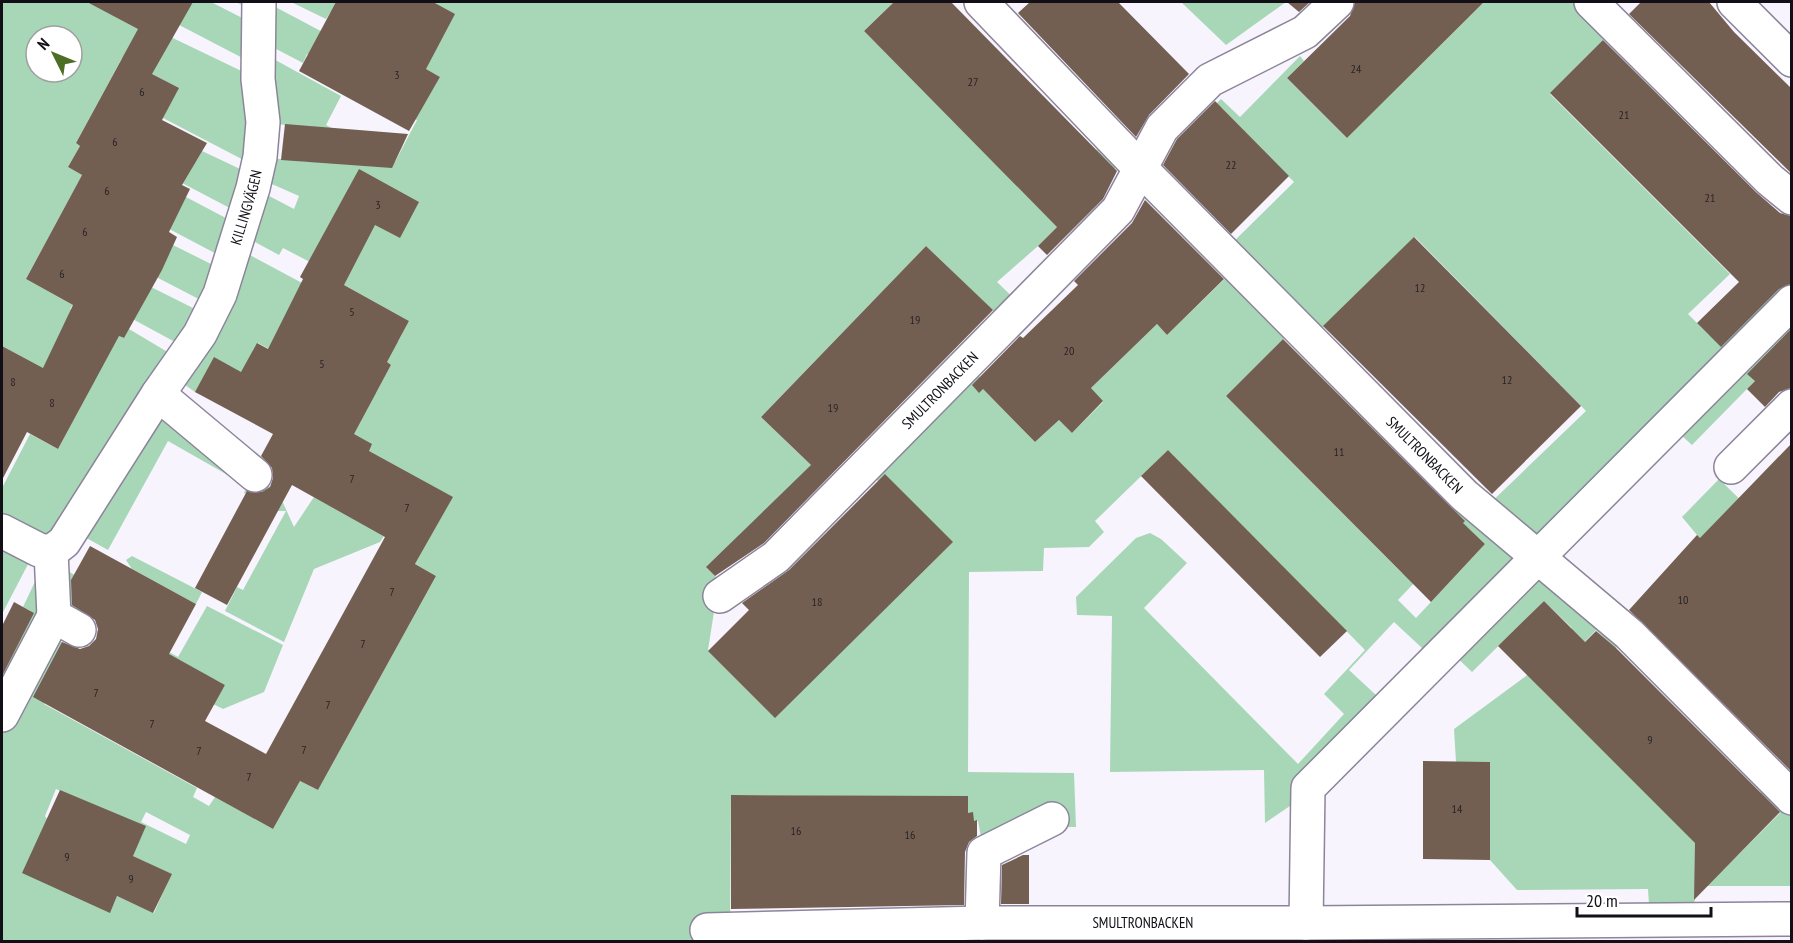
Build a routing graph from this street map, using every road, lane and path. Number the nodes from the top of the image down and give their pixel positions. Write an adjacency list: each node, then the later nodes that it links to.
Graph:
1 (259, 2): 10 (street, KILLINGVÄGEN)
2 (981, 2): 7 (street, SMULTRONBACKEN)
3 (1337, 2): 7 (street, SMULTRONBACKEN)
4 (1591, 2): 8 (street)
5 (1734, 2): 6 (street)
6 (1791, 60)
7 (1140, 168): 16 (street, SMULTRONBACKEN); 17 (street, SMULTRONBACKEN)
8 (1791, 198)
9 (1791, 302): 16 (street)
10 (158, 394): 13 (street); 15 (street, KILLINGVÄGEN)
11 (1791, 406): 12 (street)
12 (1731, 467)
13 (255, 475)
14 (2, 531): 15 (street)
15 (51, 552): 18 (street)
16 (1539, 557): 19 (street, SMULTRONBACKEN); 23 (street)
17 (720, 596)
18 (2, 715)
19 (1791, 798)
20 (1052, 819): 22 (street)
21 (1791, 919): 23 (street, SMULTRONBACKEN)
22 (982, 922): 23 (street, SMULTRONBACKEN); 24 (street, SMULTRONBACKEN)
23 (1306, 923)
24 (707, 930)

